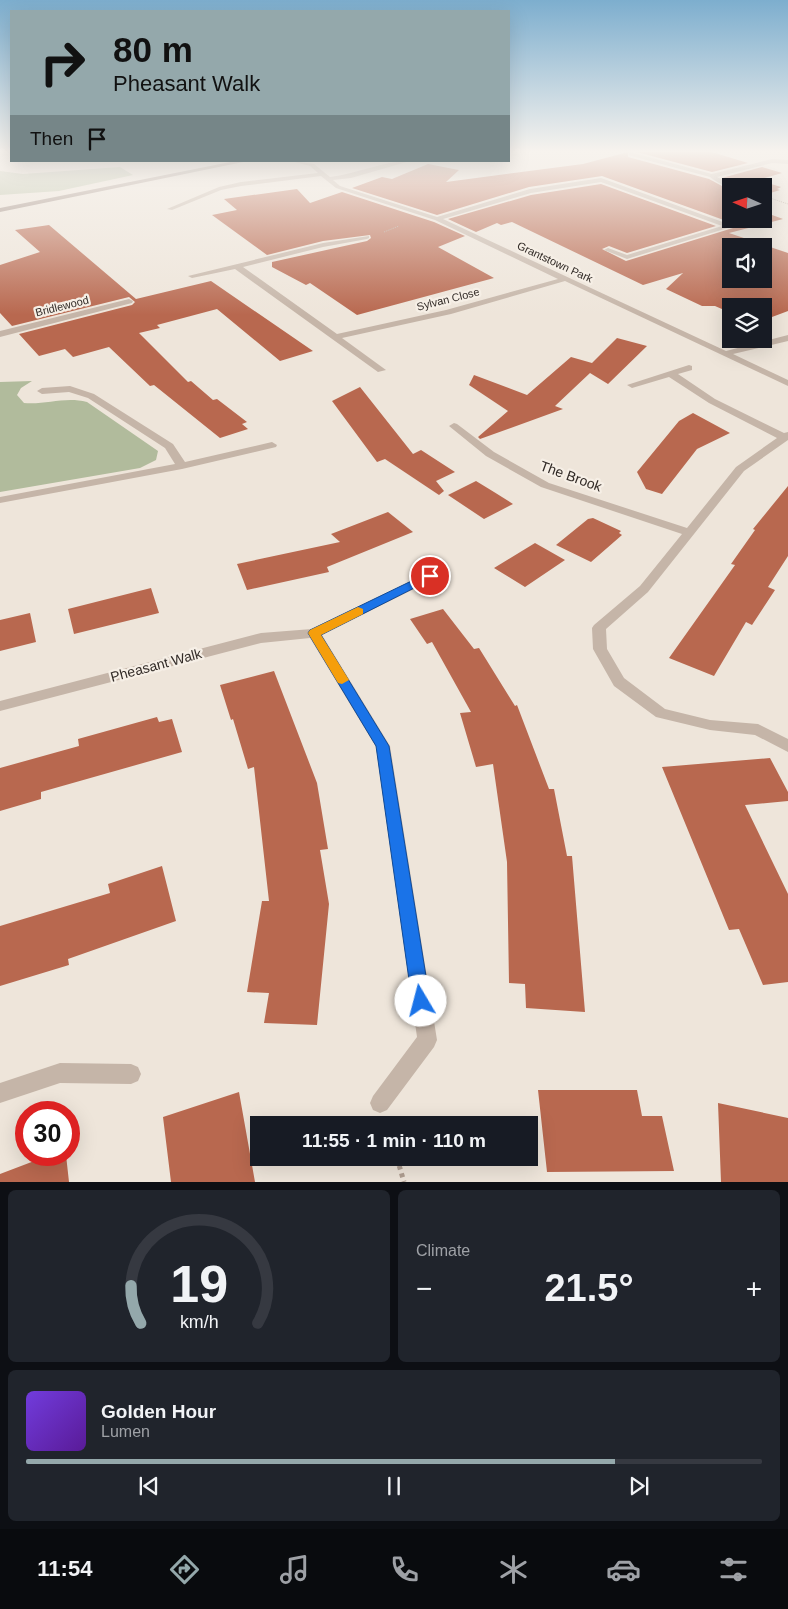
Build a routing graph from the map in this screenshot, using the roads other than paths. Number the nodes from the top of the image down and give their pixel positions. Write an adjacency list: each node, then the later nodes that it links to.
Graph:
1 (24, 205): 7 (main road)
2 (179, 205): 6 (street)
3 (394, 205): 8 (street, Grantstown Park)
4 (483, 205): 8 (street)
5 (671, 205): 10 (street)
6 (170, 209)
7 (0, 210)
8 (437, 219): 13 (street, Grantstown Park)
9 (367, 237): 11 (street)
10 (608, 250)
11 (238, 267): 12 (street); 16 (street)
12 (192, 276)
13 (565, 279): 16 (street, Sylvan Close); 18 (street, Grantstown Park)
14 (129, 301): 15 (street, Bridlewood)
15 (0, 334)
16 (336, 337): 20 (street)
17 (788, 338): 18 (street)
18 (727, 353): 22 (street, Grantstown Park)
19 (689, 368): 21 (street)
20 (381, 370)
21 (671, 374): 23 (street); 26 (street)
22 (788, 383)
23 (632, 385)
24 (42, 391): 28 (street)
25 (454, 426): 30 (street, The Brook)
26 (786, 436): 30 (street)
27 (272, 445): 28 (street)
28 (182, 466): 29 (street)
29 (0, 500)
30 (688, 532): 34 (street)
31 (430, 576): 32 (street, Pheasant Walk)
32 (314, 633): 33 (street, Pheasant Walk); 37 (street)
33 (0, 706)
34 (788, 746)
35 (131, 1074): 36 (street)
36 (0, 1093)
37 (380, 1103)

